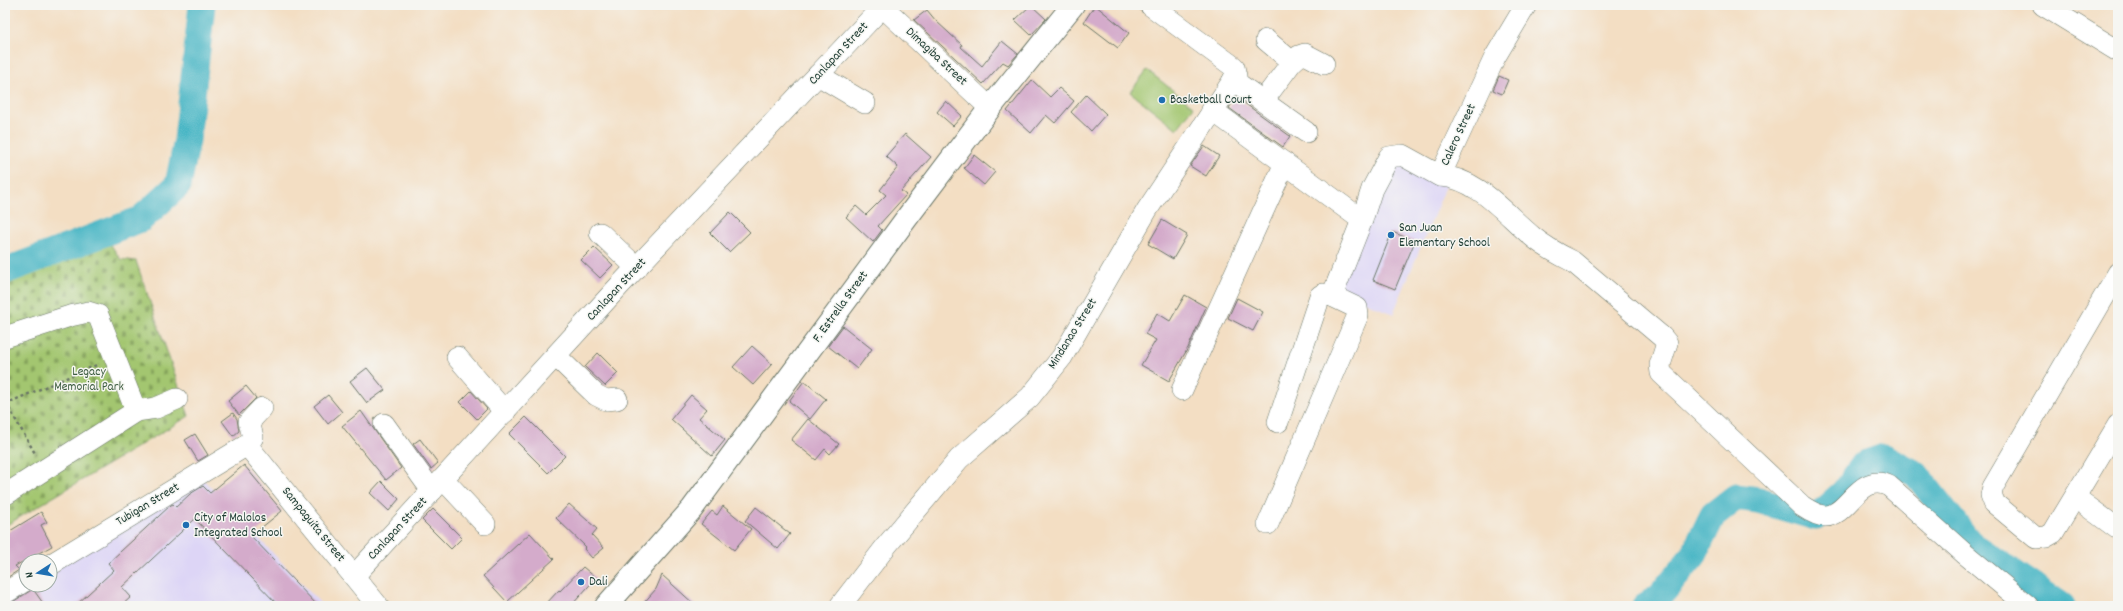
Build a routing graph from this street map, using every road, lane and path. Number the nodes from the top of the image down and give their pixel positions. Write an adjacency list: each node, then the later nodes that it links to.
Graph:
1 (1073, 5): 14 (main road, F. Estrella Street)
2 (1150, 5): 11 (street)
3 (1526, 5): 18 (street, Calero Street)
4 (2043, 5): 7 (street)
5 (884, 6): 10 (street, Canlapan Street); 14 (street, Dimagiba Street)
6 (1266, 40): 8 (street)
7 (2118, 51)
8 (1292, 62): 9 (street); 12 (street)
9 (1324, 64)
10 (818, 75): 13 (street); 21 (street, Canlapan Street)
11 (1233, 80): 12 (street); 15 (street, Mindanao Street)
12 (1263, 101): 16 (street)
13 (865, 103)
14 (990, 108): 51 (main road, F. Estrella Street)
15 (1212, 110): 17 (street); 52 (street, Mindanao Street)
16 (1306, 132)
17 (1285, 163): 19 (street); 28 (street)
18 (1440, 176): 19 (street, Calero Street); 53 (street)
19 (1362, 220): 23 (street, Calero Street)
20 (600, 234): 21 (street)
21 (637, 268): 25 (street, Canlapan Street)
22 (2118, 274): 42 (street)
23 (1332, 296): 35 (street); 44 (street)
24 (5, 337): 27 (street)
25 (556, 356): 30 (street); 34 (street, Canlapan Street)
26 (457, 357): 34 (street)
27 (114, 358): 31 (path); 33 (street)
28 (1182, 390)
29 (177, 399): 33 (street)
30 (617, 399)
31 (5, 403): 39 (path)
32 (262, 408): 38 (street)
33 (136, 411): 39 (street)
34 (505, 412): 40 (street, Canlapan Street)
35 (1278, 422)
36 (384, 424): 40 (street)
37 (2116, 433): 42 (street)
38 (247, 445): 46 (street, Tubigan Street); 47 (street, Sampaguita Street)
39 (45, 470): 41 (street)
40 (438, 485): 43 (street); 47 (street, Canlapan Street)
41 (5, 495)
42 (2076, 498): 45 (street)
43 (485, 524)
44 (1268, 524)
45 (2118, 529)
46 (58, 560)
47 (354, 576): 50 (street, Sampaguita Street)
48 (18, 585): 49 (street)
49 (5, 593)
50 (378, 606)
51 (606, 606)
52 (840, 606)
53 (2028, 606)

